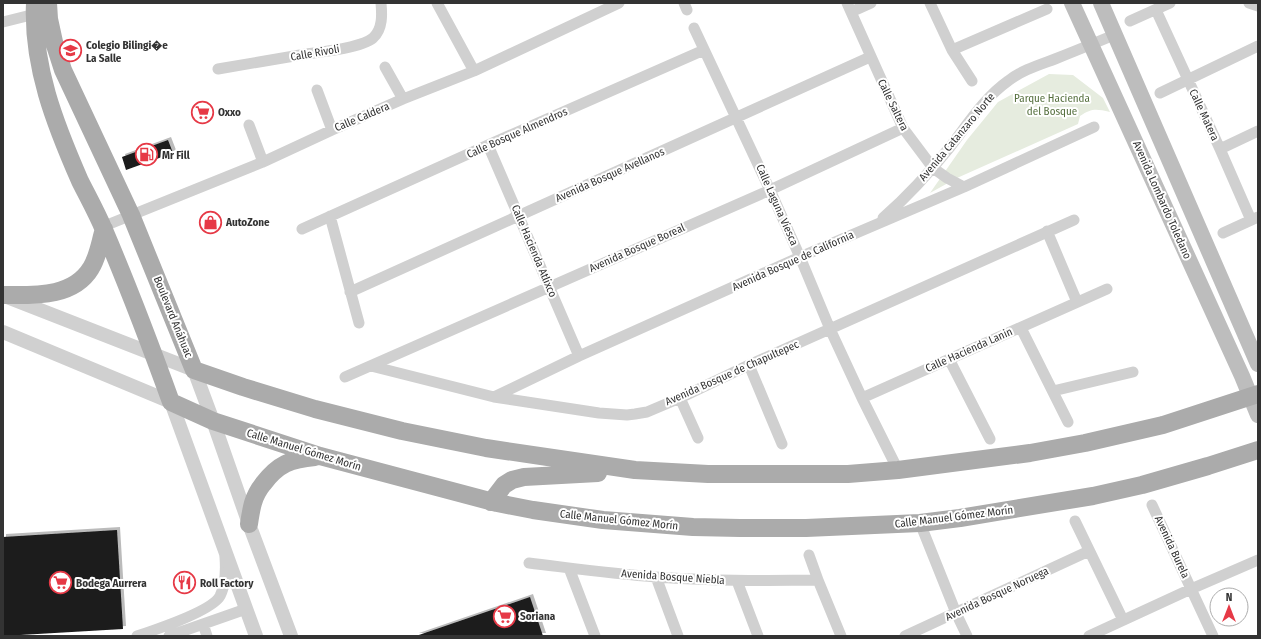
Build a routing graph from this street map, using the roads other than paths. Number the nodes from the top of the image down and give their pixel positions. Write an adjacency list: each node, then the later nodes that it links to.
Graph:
1 (381, 3): 25 (street, Calle Rivoli)
2 (437, 3): 26 (street)
3 (619, 3): 26 (street, Calle Caldera)
4 (871, 3): 12 (street)
5 (930, 3): 22 (street)
6 (1072, 3): 19 (main road, Avenida Lombardo Toledano)
7 (1101, 3): 18 (main road, Avenida Lombardo Toledano)
8 (1170, 3): 14 (street)
9 (1249, 3): 10 (street)
10 (1258, 6)
11 (39, 7): 16 (street); 44 (main road, Boulevard Anáhuac); 50 (main road)
12 (849, 8): 23 (street, Calle Saltera)
13 (1047, 9): 22 (street)
14 (1156, 10): 15 (street); 27 (street, Calle Matera)
15 (1130, 21)
16 (3, 22)
17 (694, 28): 21 (street, Calle Laguna Viesca)
18 (1114, 35): 19 (street, Avenida Catanzaro Norte); 67 (main road, Avenida Lombardo Toledano)
19 (1091, 45): 41 (street, Avenida Catanzaro Norte); 74 (main road, Avenida Lombardo Toledano)
20 (1258, 46): 27 (street)
21 (704, 50): 32 (street, Calle Laguna Viesca); 38 (street, Calle Bosque Almendros)
22 (952, 50): 28 (street)
23 (870, 57): 32 (street, Avenida Bosque Avellanos); 35 (street, Calle Saltera)
24 (385, 67): 31 (street)
25 (218, 69)
26 (474, 71): 31 (street, Calle Caldera)
27 (1188, 80): 30 (street); 39 (street, Calle Matera)
28 (972, 81)
29 (317, 90): 36 (street)
30 (1160, 93)
31 (403, 99): 36 (street, Calle Caldera)
32 (737, 117): 43 (street, Calle Laguna Viesca); 46 (street, Avenida Bosque Avellanos)
33 (249, 125): 40 (street)
34 (1094, 126): 42 (street, Avenida Bosque de California)
35 (903, 128): 41 (street, Calle Saltera); 43 (street, Avenida Bosque Boreal)
36 (332, 130): 40 (street, Calle Caldera)
37 (1258, 131): 39 (street)
38 (488, 145): 45 (street, Calle Bosque Almendros); 46 (street, Calle Hacienda Atlixco)
39 (1220, 149): 47 (street, Calle Matera)
40 (263, 162): 44 (street, Calle Caldera)
41 (933, 168): 42 (street, Calle Saltera); 49 (street, Avenida Catanzaro Norte)
42 (964, 187): 49 (street, Avenida Bosque de California)
43 (770, 190): 54 (street, Calle Laguna Viesca); 55 (street, Avenida Bosque Boreal)
44 (131, 216): 50 (street, Calle Caldera); 70 (main road, Boulevard Anáhuac)
45 (330, 216): 51 (street, Calle Bosque Almendros); 57 (street)
46 (519, 216): 55 (street, Calle Hacienda Atlixco); 57 (street, Avenida Bosque Avellanos)
47 (1254, 219): 53 (street)
48 (1074, 220): 52 (street, Avenida Bosque de Chapultepec)
49 (875, 225): 54 (street, Avenida Bosque de California)
50 (103, 228): 58 (main road); 64 (main road)
51 (302, 230)
52 (1047, 231): 59 (street); 62 (street, Avenida Bosque de Chapultepec)
53 (1223, 233)
54 (800, 257): 62 (street, Calle Laguna Viesca); 65 (street, Avenida Bosque de California)
55 (549, 287): 65 (street, Calle Hacienda Atlixco); 69 (street, Avenida Bosque Boreal)
56 (1107, 289): 59 (street, Calle Hacienda Lanin)
57 (350, 292): 60 (street)
58 (3, 295): 64 (street)
59 (1076, 302): 61 (street, Calle Hacienda Lanin)
60 (359, 323)
61 (1021, 328): 66 (street, Calle Hacienda Lanin); 73 (street)
62 (830, 329): 68 (street, Avenida Bosque de Chapultepec); 77 (street, Calle Laguna Viesca)
63 (3, 332): 78 (street, Calle Manuel Gómez Morín)
64 (154, 353): 70 (street); 78 (main road)
65 (579, 356): 75 (street, Avenida Bosque de California)
66 (949, 359): 77 (street, Calle Hacienda Lanin); 83 (street)
67 (1258, 364)
68 (749, 365): 76 (street, Avenida Bosque de Chapultepec); 84 (street)
69 (372, 366): 72 (street, Avenida Bosque Boreal); 75 (street, Avenida Bosque de Chapultepec)
70 (194, 370): 80 (street, Boulevard Anáhuac); 87 (main road)
71 (1133, 372): 73 (street)
72 (345, 378)
73 (1053, 391): 81 (street)
74 (1254, 396): 79 (main road, Avenida Lombardo Toledano); 88 (main road)
75 (494, 397): 76 (street, Avenida Bosque de Chapultepec)
76 (680, 398): 82 (street)
77 (862, 398): 88 (street, Calle Laguna Viesca)
78 (171, 402): 80 (main road, Calle Manuel Gómez Morín); 94 (street)
79 (1258, 415)
80 (213, 421): 86 (main road, Calle Manuel Gómez Morín); 93 (street, Boulevard Anáhuac)
81 (1068, 422)
82 (698, 438)
83 (990, 439)
84 (782, 444)
85 (1258, 450): 92 (main road, Calle Manuel Gómez Morín)
86 (320, 456): 89 (main road, Calle Manuel Gómez Morín); 93 (main road)
87 (635, 470): 88 (main road); 89 (main road)
88 (898, 470)
89 (491, 502): 92 (main road, Calle Manuel Gómez Morín)
90 (1152, 506): 103 (street, Avenida Burela)
91 (1075, 521): 95 (street)
92 (920, 523): 105 (street)
93 (249, 524): 112 (street, Boulevard Anáhuac)
94 (225, 551): 104 (street); 108 (street)
95 (1089, 551): 105 (street, Avenida Bosque Noruega); 106 (street)
96 (809, 555): 101 (street)
97 (1258, 560): 103 (street)
98 (529, 562): 99 (street, Avenida Bosque Niebla)
99 (569, 568): 100 (street, Avenida Bosque Niebla); 113 (street)
100 (656, 577): 102 (street, Avenida Bosque Niebla); 114 (street)
101 (818, 580): 102 (street, Avenida Bosque Niebla); 116 (street)
102 (736, 581): 115 (street)
103 (1191, 589): 106 (street); 120 (street, Avenida Burela)
104 (246, 609): 107 (street); 111 (street)
105 (956, 613): 117 (street, Avenida Bosque Noruega); 118 (street)
106 (1123, 620): 119 (street)
107 (202, 624): 109 (street); 110 (street)
108 (137, 636)
109 (169, 636)
110 (207, 636)
111 (256, 636)
112 (291, 636)
113 (594, 636)
114 (678, 636)
115 (758, 636)
116 (842, 636)
117 (905, 636)
118 (967, 636)
119 (1089, 636)
120 (1214, 636)

